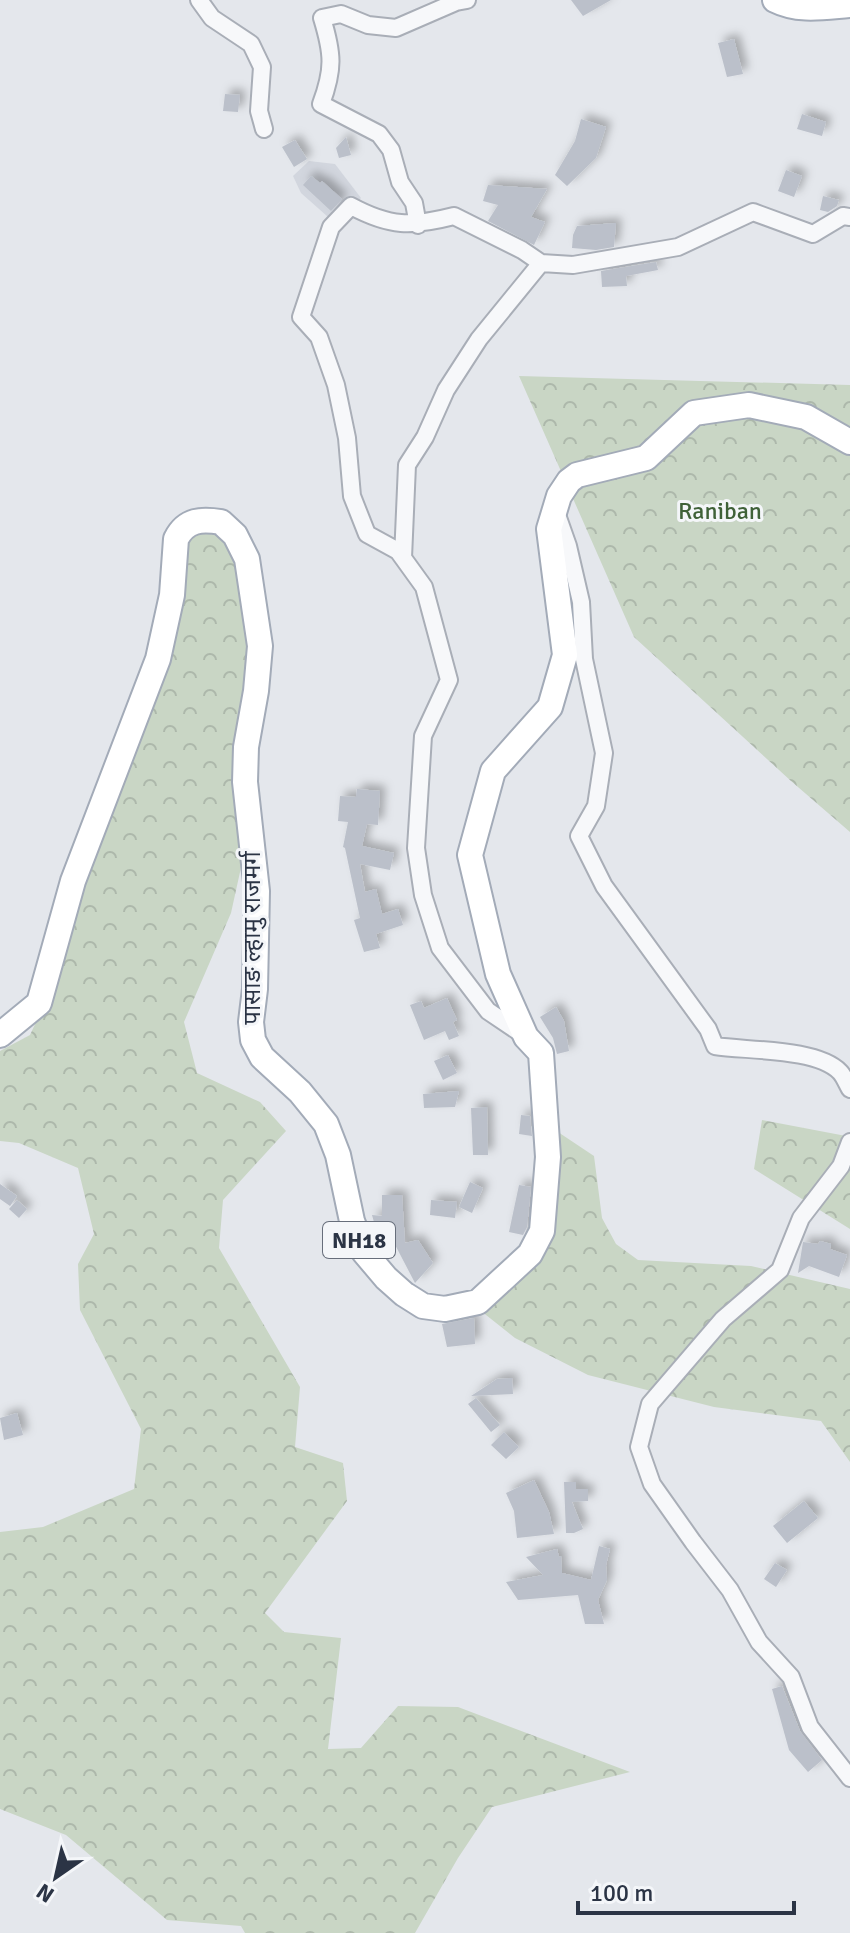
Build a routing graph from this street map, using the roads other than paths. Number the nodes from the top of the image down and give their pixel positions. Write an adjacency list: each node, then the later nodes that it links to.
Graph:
1 (199, 0): 5 (street)
2 (467, 0): 7 (street)
3 (775, 0): 4 (main road)
4 (850, 5)
5 (264, 129)
6 (850, 217): 8 (street)
7 (418, 225): 8 (street); 11 (street)
8 (541, 263): 11 (street)
9 (850, 442): 10 (main road, पासाङ ल्हामु राजमर्ग / NH18)
10 (556, 512): 13 (main road, पासाङ ल्हामु राजमर्ग / NH18); 14 (street)
11 (403, 558): 13 (street)
12 (0, 1035): 13 (main road, पासाङ ल्हामु राजमर्ग / NH18)
13 (526, 1037)
14 (850, 1089)
15 (850, 1142): 16 (street)
16 (850, 1778)

